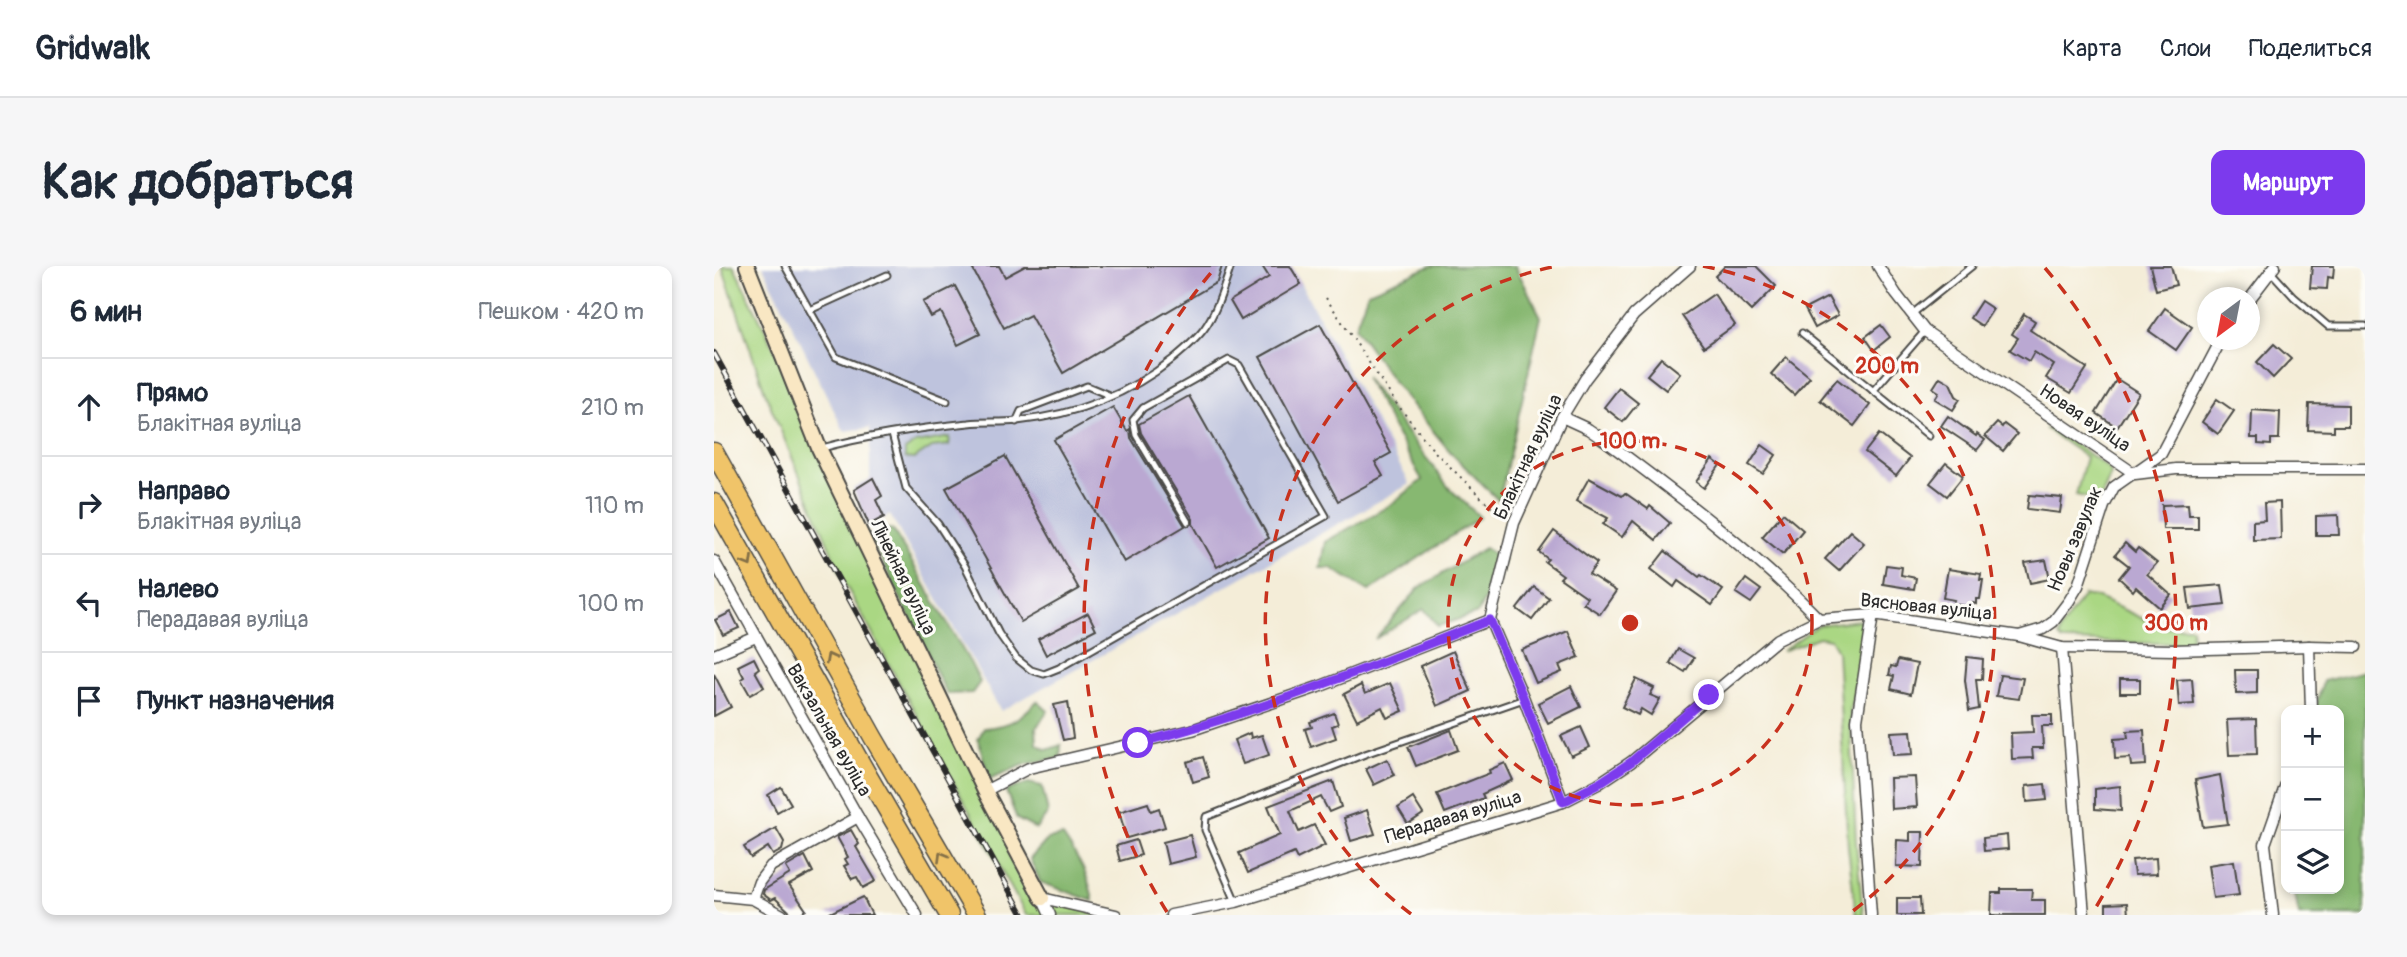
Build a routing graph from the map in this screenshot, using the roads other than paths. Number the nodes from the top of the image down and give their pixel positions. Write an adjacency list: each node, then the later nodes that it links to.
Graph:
1 (747, 266): 23 (street, Лінейная вуліца)
2 (785, 266): 10 (lane)
3 (1231, 266): 17 (lane)
4 (1689, 266): 19 (street, Блакітная вуліца)
5 (1878, 266): 11 (street, Новая вуліца)
6 (1972, 266): 11 (lane)
7 (2274, 269): 9 (street); 12 (lane)
8 (887, 275): 10 (lane)
9 (2259, 287)
10 (810, 310): 18 (lane)
11 (1912, 314): 13 (street, Новая вуліца)
12 (2365, 326)
13 (1925, 331): 16 (lane); 26 (street, Новая вуліца)
14 (1802, 333): 16 (lane)
15 (2216, 350): 26 (street, Новы завулак)
16 (1873, 391): 22 (lane)
17 (1112, 397): 20 (lane); 20 (lane)
18 (947, 401)
19 (1562, 417): 31 (street); 32 (street, Блакітная вуліца)
20 (1016, 422): 21 (lane)
21 (892, 434): 23 (lane); 28 (lane)
22 (1929, 436)
23 (819, 448): 41 (street, Лінейная вуліца)
24 (714, 452): 52 (highway, one-way to 24)
25 (2365, 470): 26 (street, Новая вуліца)
26 (2135, 474): 33 (street, Новы завулак)
27 (714, 503): 51 (highway, one-way to 51)
28 (1188, 522)
29 (714, 561): 34 (street, Вакзальная вуліца)
30 (1873, 615): 31 (street, Вясновая вуліца); 33 (street, Вясновая вуліца); 56 (street)
31 (1819, 619): 43 (street, Перадавая вуліца)
32 (1490, 620): 39 (street); 41 (street)
33 (2020, 636): 37 (street, Вясновая вуліца)
34 (756, 637): 38 (street); 44 (street, Вакзальная вуліца)
35 (2309, 646): 36 (street, Вясновая вуліца); 37 (street, Вясновая вуліца); 40 (street)
36 (2356, 647)
37 (2062, 648): 57 (street)
38 (714, 654)
39 (1524, 699): 43 (street); 48 (lane)
40 (2311, 705)
41 (985, 791): 46 (street, Лінейная вуліца)
42 (2281, 798): 58 (street)
43 (1563, 802): 48 (street, Перадавая вуліца)
44 (858, 817): 47 (street); 50 (street, Вакзальная вуліца)
45 (714, 895): 47 (street)
46 (1042, 898): 53 (street); 54 (street)
47 (753, 899): 49 (street)
48 (1236, 902): 55 (street, Перадавая вуліца)
49 (782, 915)
50 (917, 915)
51 (949, 915)
52 (977, 915)
53 (1050, 915)
54 (1116, 915)
55 (1171, 915)
56 (1871, 915)
57 (2084, 915)
58 (2273, 915)

